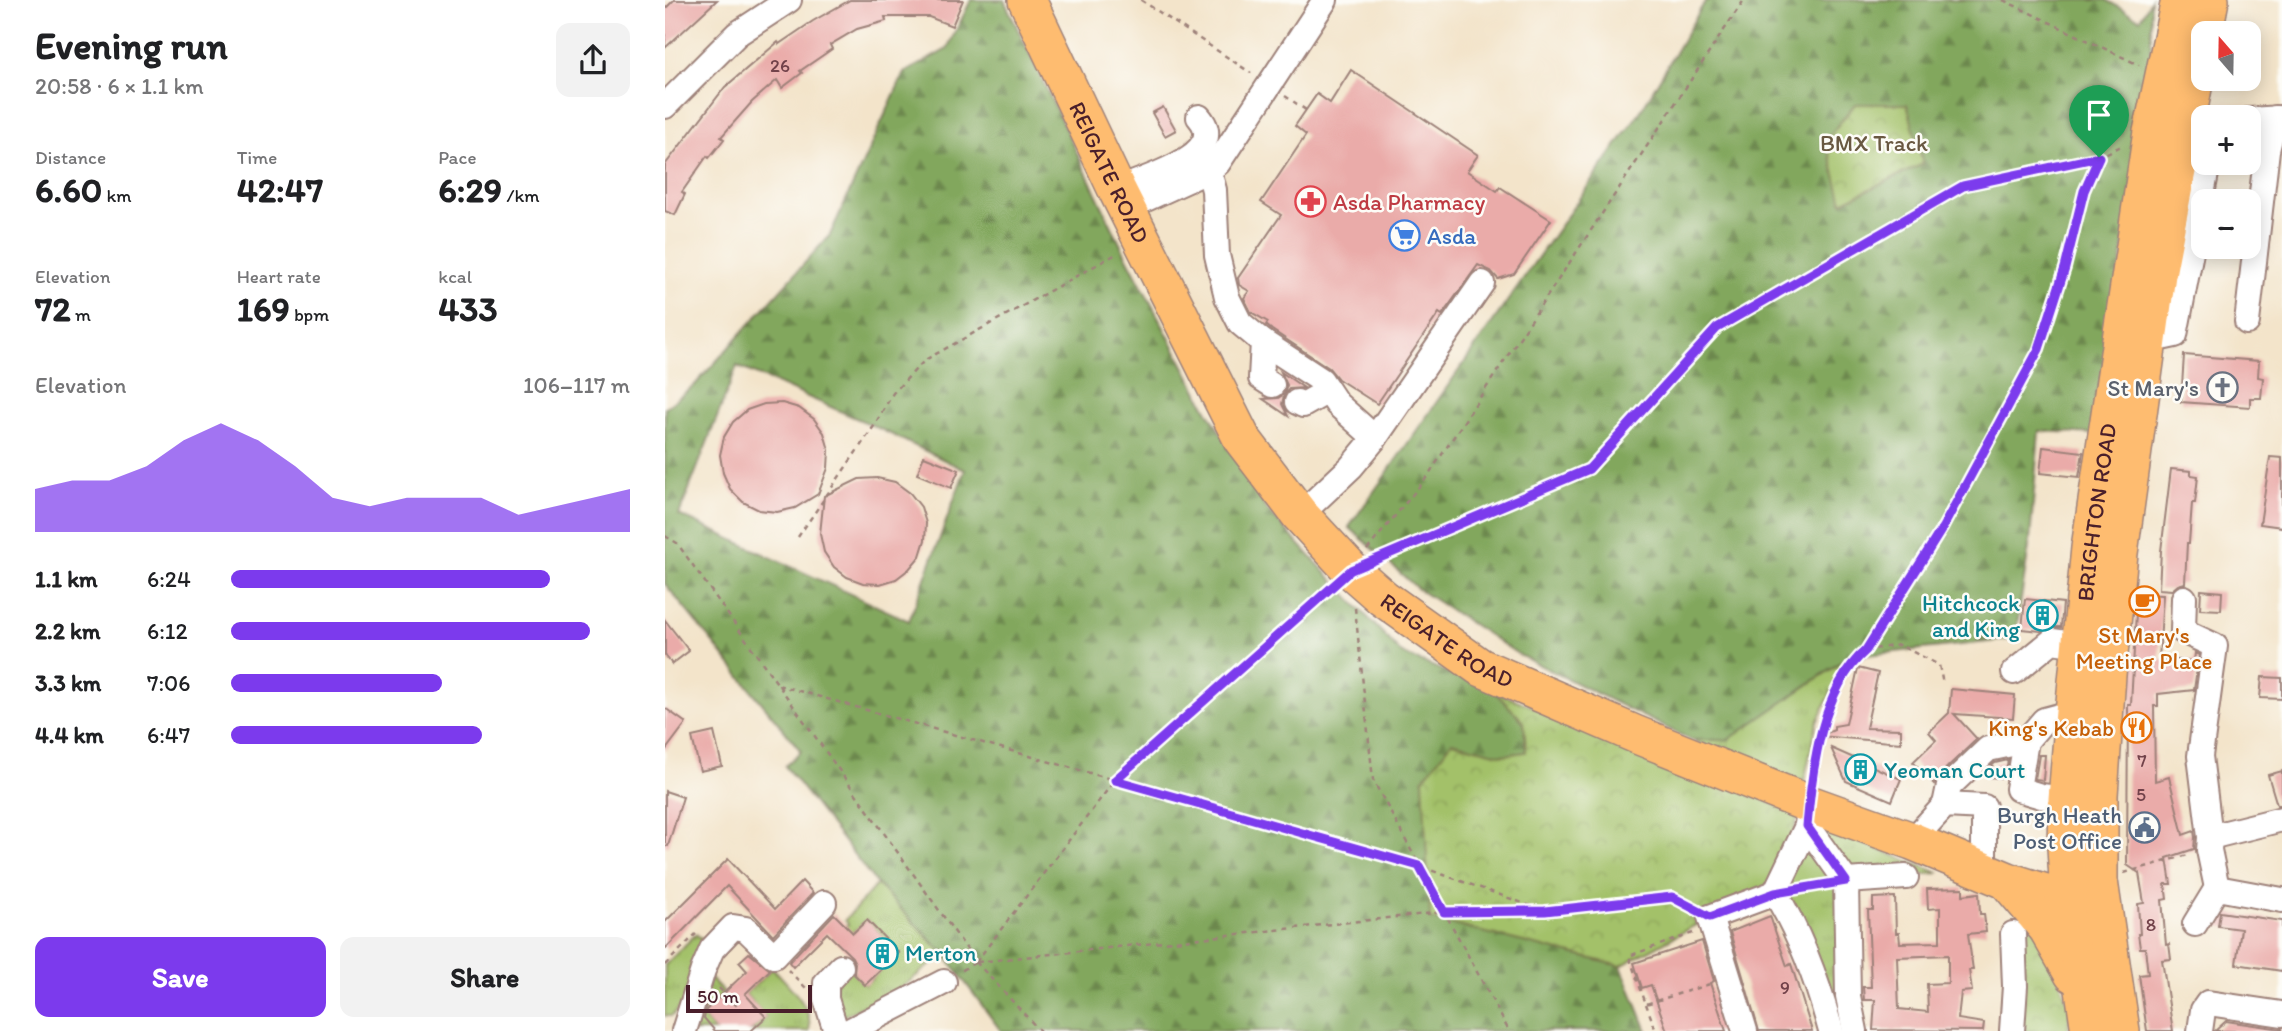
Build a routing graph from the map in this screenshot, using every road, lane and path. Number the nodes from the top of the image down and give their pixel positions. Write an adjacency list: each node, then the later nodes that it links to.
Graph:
1 (789, 0): 11 (street)
2 (1027, 0): 19 (highway, REIGATE ROAD)
3 (1141, 0): 10 (path)
4 (1325, 0): 10 (street)
5 (1744, 0): 32 (path)
6 (2003, 0): 9 (path)
7 (2180, 0): 13 (highway, BRIGHTON ROAD)
8 (2210, 0): 13 (highway, BRIGHTON ROAD)
9 (2146, 68)
10 (1269, 86): 14 (street)
11 (665, 106)
12 (2278, 118): 22 (street)
13 (2174, 122): 15 (path); 23 (highway, BRIGHTON ROAD); 34 (highway, BRIGHTON ROAD)
14 (1237, 136): 16 (street); 17 (street)
15 (2099, 157): 32 (path); 35 (path)
16 (1181, 163): 17 (street); 19 (street)
17 (1207, 171): 19 (street); 24 (street)
18 (2206, 175): 23 (street)
19 (1121, 199): 20 (highway, REIGATE ROAD)
20 (1142, 240): 29 (highway, REIGATE ROAD); 31 (path)
21 (1482, 283): 28 (street)
22 (2247, 322)
23 (2147, 341): 56 (highway, BRIGHTON ROAD)
24 (1263, 342): 25 (street); 26 (street)
25 (1272, 385)
26 (1328, 391): 27 (street); 28 (street)
27 (1297, 402)
28 (1375, 438): 29 (street)
29 (1300, 515): 32 (highway, REIGATE ROAD)
30 (665, 536): 38 (path)
31 (798, 537)
32 (1351, 570): 41 (path); 46 (highway, REIGATE ROAD); 51 (path)
33 (2184, 598): 49 (street)
34 (2081, 645): 36 (street); 39 (highway, BRIGHTON ROAD)
35 (1866, 650): 37 (path); 46 (path)
36 (2014, 672)
37 (1943, 684)
38 (778, 685): 41 (path); 67 (path)
39 (2074, 712): 40 (street); 43 (highway, BRIGHTON ROAD)
40 (2026, 741): 42 (street); 44 (street)
41 (1115, 780): 51 (path); 67 (path)
42 (2018, 789): 43 (street); 45 (street)
43 (2067, 799): 50 (highway, BRIGHTON ROAD)
44 (1945, 805): 45 (street); 48 (street)
45 (1984, 807): 52 (street)
46 (1808, 815): 48 (highway, REIGATE ROAD); 54 (street); 57 (street)
47 (2282, 819): 49 (street)
48 (1912, 841): 52 (highway, REIGATE ROAD)
49 (2209, 844): 55 (street); 56 (path)
50 (2066, 846): 52 (highway); 56 (highway, BRIGHTON ROAD)
51 (1419, 866): 60 (path); 61 (path)
52 (1996, 876): 56 (highway, REIGATE ROAD); 79 (highway)
53 (1906, 877): 54 (street)
54 (1846, 881): 57 (path); 73 (street)
55 (2217, 888): 58 (street); 63 (street)
56 (2093, 891): 79 (highway, BRIGHTON ROAD); 91 (highway, BRIGHTON ROAD)
57 (1775, 893): 62 (street); 75 (street)
58 (2282, 900)
59 (824, 903): 66 (street)
60 (1545, 911): 61 (path); 62 (path)
61 (1444, 912): 67 (path); 85 (path)
62 (1711, 921): 71 (street); 76 (path)
63 (2195, 924)
64 (696, 934): 68 (path)
65 (2013, 934): 90 (street)
66 (773, 956): 70 (street); 74 (path)
67 (976, 962): 72 (path); 84 (path)
68 (665, 965)
69 (841, 967): 74 (street)
70 (703, 970): 77 (path); 81 (street)
71 (1728, 979): 76 (path); 87 (street)
72 (944, 982): 83 (street)
73 (1848, 996): 75 (street); 89 (street)
74 (826, 999): 82 (street)
75 (1823, 1001): 88 (street)
76 (1646, 1004): 86 (path)
77 (740, 1008)
78 (2282, 1014): 92 (street)
79 (2087, 1016)
80 (665, 1025): 81 (street)
81 (683, 1031)
82 (836, 1031)
83 (849, 1031)
84 (1039, 1031)
85 (1509, 1031)
86 (1656, 1031)
87 (1745, 1031)
88 (1831, 1031)
89 (1855, 1031)
90 (2012, 1031)
91 (2121, 1031)
92 (2200, 1031)

